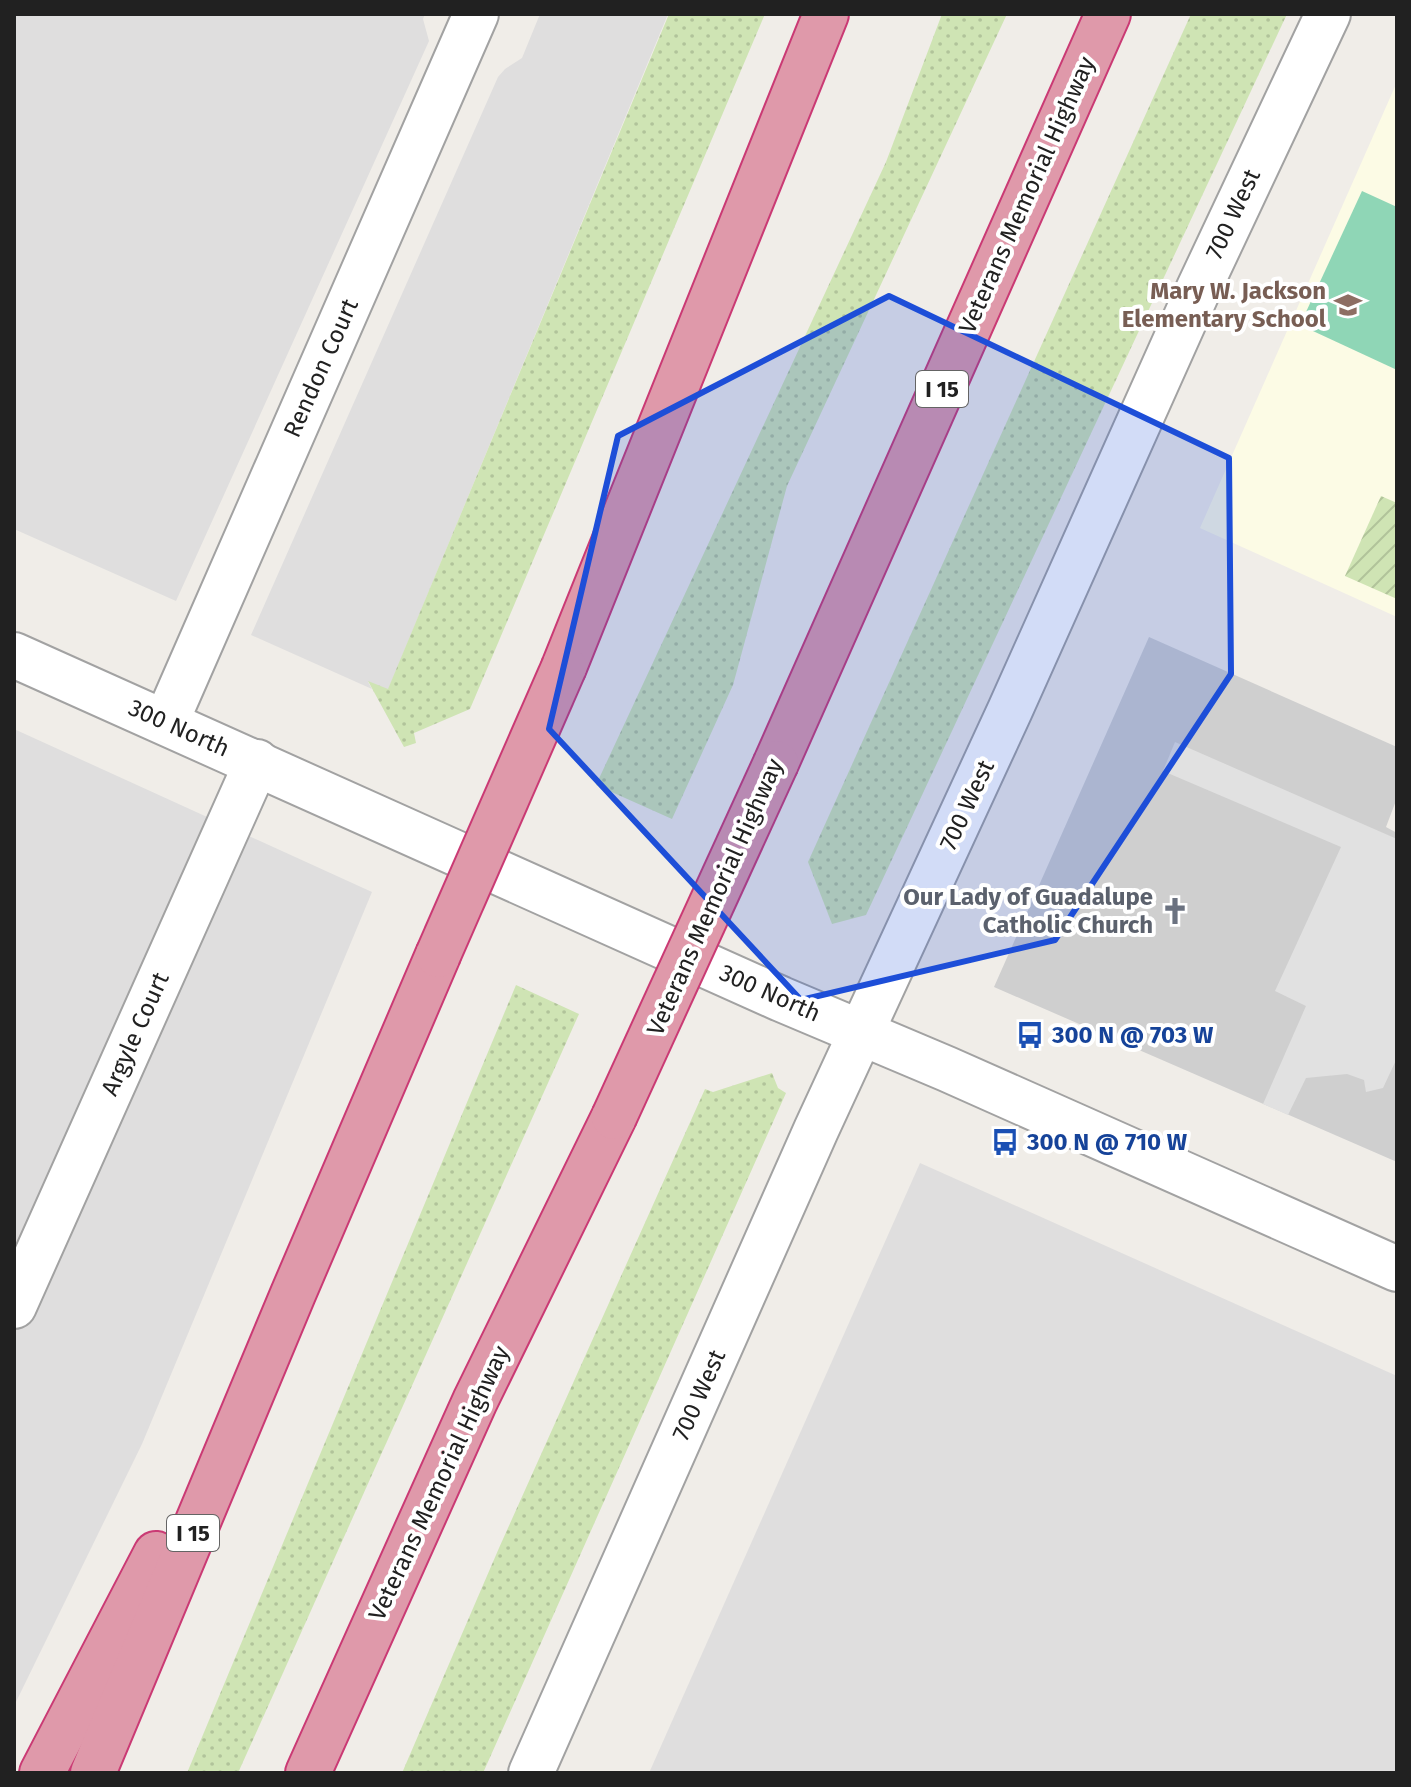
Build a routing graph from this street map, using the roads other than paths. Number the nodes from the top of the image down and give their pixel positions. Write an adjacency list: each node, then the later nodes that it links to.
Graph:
1 (476, 14): 6 (street, Rendon Court)
2 (826, 14): 10 (highway, I 15, bridge)
3 (1108, 14): 12 (highway, Veterans Memorial Highway / I 15, bridge)
4 (1328, 14): 8 (street, 700 West)
5 (14, 655): 6 (street, 300 North)
6 (166, 722): 7 (street, 300 North)
7 (257, 762): 8 (street, 300 North); 11 (street, Argyle Court)
8 (863, 1032): 9 (street, 300 North); 17 (street, 700 West)
9 (1397, 1269)
10 (293, 1294): 13 (highway); 14 (highway, I 15)
11 (14, 1306)
12 (475, 1401): 15 (highway, Veterans Memorial Highway / I 15); 16 (highway)
13 (42, 1773)
14 (93, 1773)
15 (308, 1773)
16 (333, 1773)
17 (531, 1773)

